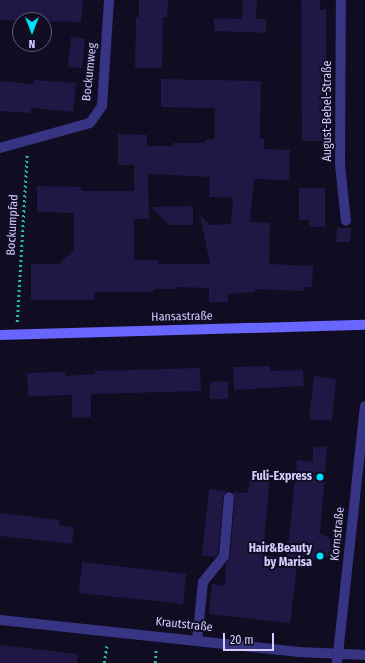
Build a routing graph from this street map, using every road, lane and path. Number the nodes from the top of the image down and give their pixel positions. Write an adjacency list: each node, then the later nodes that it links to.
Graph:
1 (109, 0): 3 (street, Bockumweg)
2 (341, 0): 5 (street, August-Bebel-Straße)
3 (27, 141): 4 (street, Bockumweg); 7 (path, Bockumpfad)
4 (0, 148)
5 (346, 222)
6 (365, 325): 7 (main road, Hansastraße)
7 (16, 334): 8 (main road, Hansastraße)
8 (0, 335)
9 (365, 407): 14 (street, Kornstraße)
10 (228, 497): 12 (street)
11 (0, 620): 12 (street, Krautstraße)
12 (197, 640): 14 (street, Krautstraße)
13 (365, 655): 14 (street, Krautstraße)
14 (337, 659)

